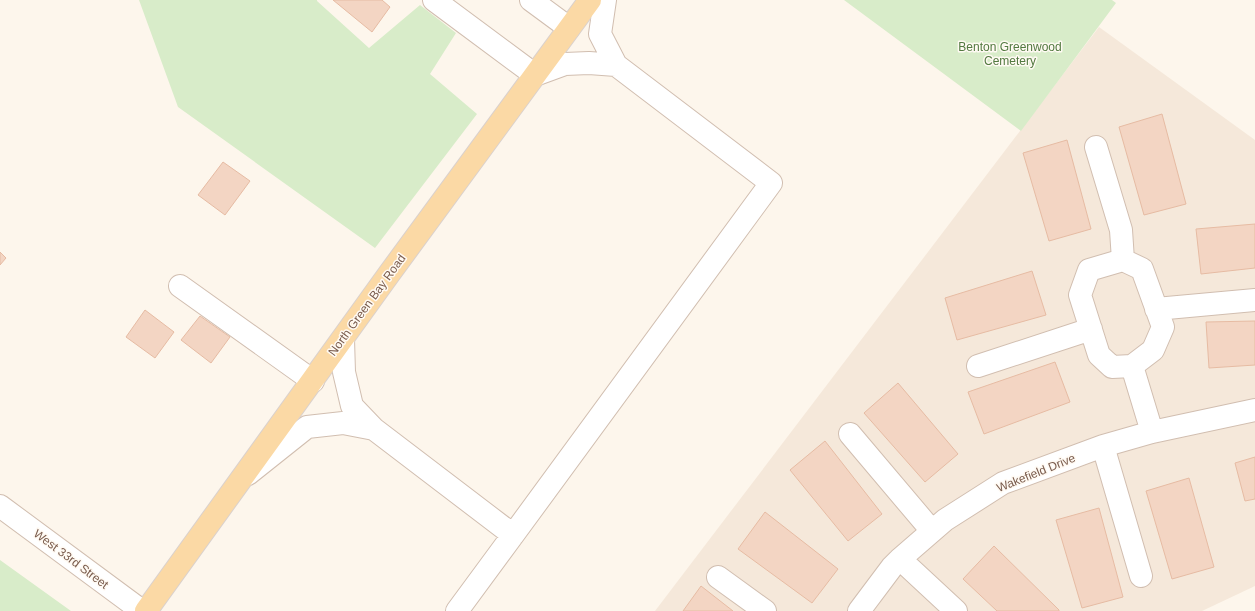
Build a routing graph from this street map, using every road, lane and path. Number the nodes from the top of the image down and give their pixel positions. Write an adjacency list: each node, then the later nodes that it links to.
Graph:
1 (434, 0): 7 (street)
2 (531, 0): 5 (street)
3 (590, 0): 5 (main road, North Green Bay Road)
4 (605, 0): 6 (street)
5 (569, 28): 7 (main road, North Green Bay Road)
6 (616, 65): 7 (street); 26 (street)
7 (535, 74): 14 (main road, North Green Bay Road)
8 (1096, 147): 9 (street)
9 (1123, 260): 12 (street); 13 (street)
10 (180, 286): 17 (street)
11 (1255, 300): 12 (street)
12 (1156, 309): 16 (street)
13 (1091, 329): 15 (street); 16 (street)
14 (342, 339): 17 (main road, North Green Bay Road); 19 (street)
15 (978, 366)
16 (1132, 366): 20 (street)
17 (313, 381): 23 (main road, North Green Bay Road)
18 (1255, 410): 20 (street, Wakefield Drive)
19 (374, 429): 23 (street); 26 (street)
20 (1152, 432): 22 (street, Wakefield Drive)
21 (850, 434): 25 (street)
22 (1103, 446): 25 (street, Wakefield Drive); 28 (street)
23 (245, 476): 31 (main road, North Green Bay Road)
24 (0, 506): 30 (street, West 33rd Street)
25 (932, 531): 27 (street, Wakefield Drive)
26 (512, 535): 32 (street)
27 (900, 559): 34 (street, Wakefield Drive); 35 (street)
28 (1141, 576)
29 (718, 577): 33 (street)
30 (142, 611)
31 (146, 611)
32 (457, 611)
33 (765, 611)
34 (859, 611)
35 (956, 611)

